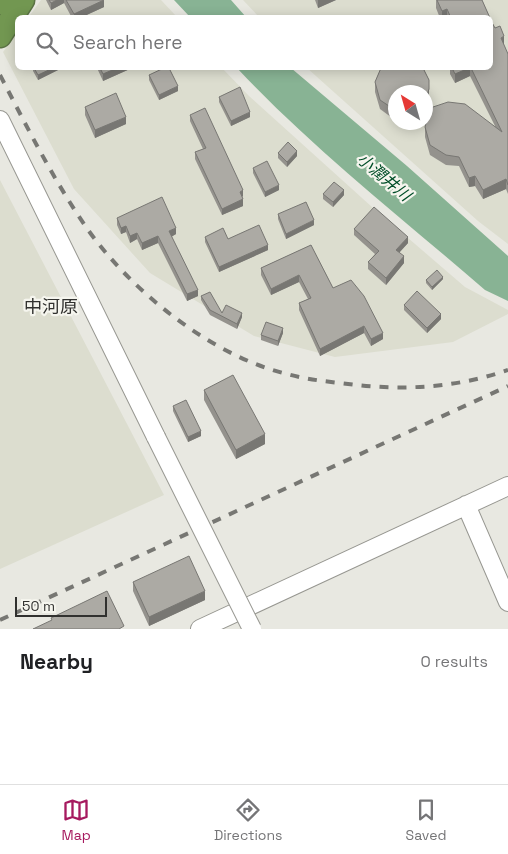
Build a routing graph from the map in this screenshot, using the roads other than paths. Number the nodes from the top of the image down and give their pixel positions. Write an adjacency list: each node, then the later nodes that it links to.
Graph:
1 (23, 0): 2 (highway)
2 (0, 36)
3 (0, 120): 8 (street, bridge)
4 (508, 486): 5 (street)
5 (466, 505): 6 (street); 7 (street)
6 (508, 602)
7 (200, 629)
8 (252, 629)

